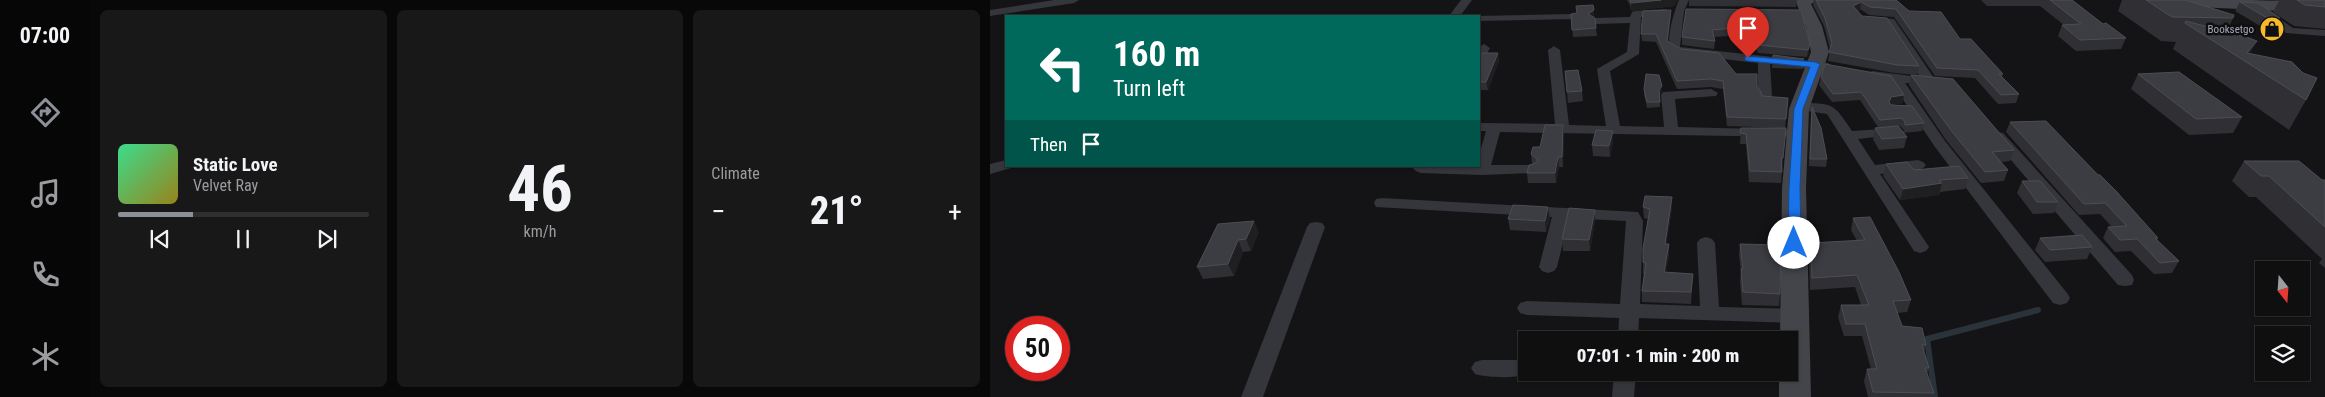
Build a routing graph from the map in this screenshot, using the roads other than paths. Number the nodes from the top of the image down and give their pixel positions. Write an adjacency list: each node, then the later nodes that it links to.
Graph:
1 (1021, 0): 9 (street)
2 (1074, 0): 9 (street)
3 (1467, 0): 13 (street)
4 (2153, 0): 6 (main road)
5 (1802, 5): 21 (main road)
6 (2254, 5): 8 (main road); 18 (street)
7 (1681, 6): 10 (street); 16 (street); 20 (street)
8 (2325, 8)
9 (1004, 11): 11 (street)
10 (1695, 11)
11 (990, 13)
12 (1859, 14): 25 (street)
13 (1459, 15)
14 (1480, 18): 15 (street)
15 (1572, 18)
16 (1635, 20): 17 (street); 34 (street)
17 (1596, 21)
18 (2325, 34)
19 (1554, 50): 33 (street)
20 (1764, 60): 21 (street); 28 (street)
21 (1815, 64): 22 (street); 29 (main road)
22 (1842, 70)
23 (1860, 73): 24 (street)
24 (1895, 79): 25 (street); 30 (street)
25 (1929, 80): 26 (street)
26 (1946, 82)
27 (1711, 93): 36 (street)
28 (1765, 96)
29 (1799, 106): 38 (main road); 39 (street)
30 (1915, 107): 31 (street); 55 (street)
31 (1896, 109)
32 (1486, 127): 33 (street); 40 (street)
33 (1562, 128): 34 (street)
34 (1613, 128): 36 (street)
35 (1992, 128): 54 (street)
36 (1671, 130): 38 (street)
37 (1895, 131): 39 (street)
38 (1797, 134): 59 (main road)
39 (1848, 136): 47 (street)
40 (1483, 149): 45 (street)
41 (1005, 165): 44 (street)
42 (1918, 165): 47 (street)
43 (1421, 168): 45 (street)
44 (990, 169)
45 (1482, 170): 46 (street)
46 (1529, 170)
47 (1870, 170): 52 (street)
48 (1382, 203): 49 (street)
49 (1562, 212): 53 (street); 57 (street)
50 (1316, 227): 64 (street)
51 (1706, 244): 58 (street)
52 (1920, 247)
53 (1548, 267)
54 (2125, 280)
55 (2060, 298)
56 (1527, 308): 57 (street)
57 (1630, 311): 58 (street); 60 (street)
58 (1710, 313): 59 (street)
59 (1795, 316): 66 (main road)
60 (1629, 331)
61 (1482, 368): 62 (street)
62 (1518, 368)
63 (1624, 381): 65 (street)
64 (1252, 397)
65 (1622, 397)
66 (1795, 397)

